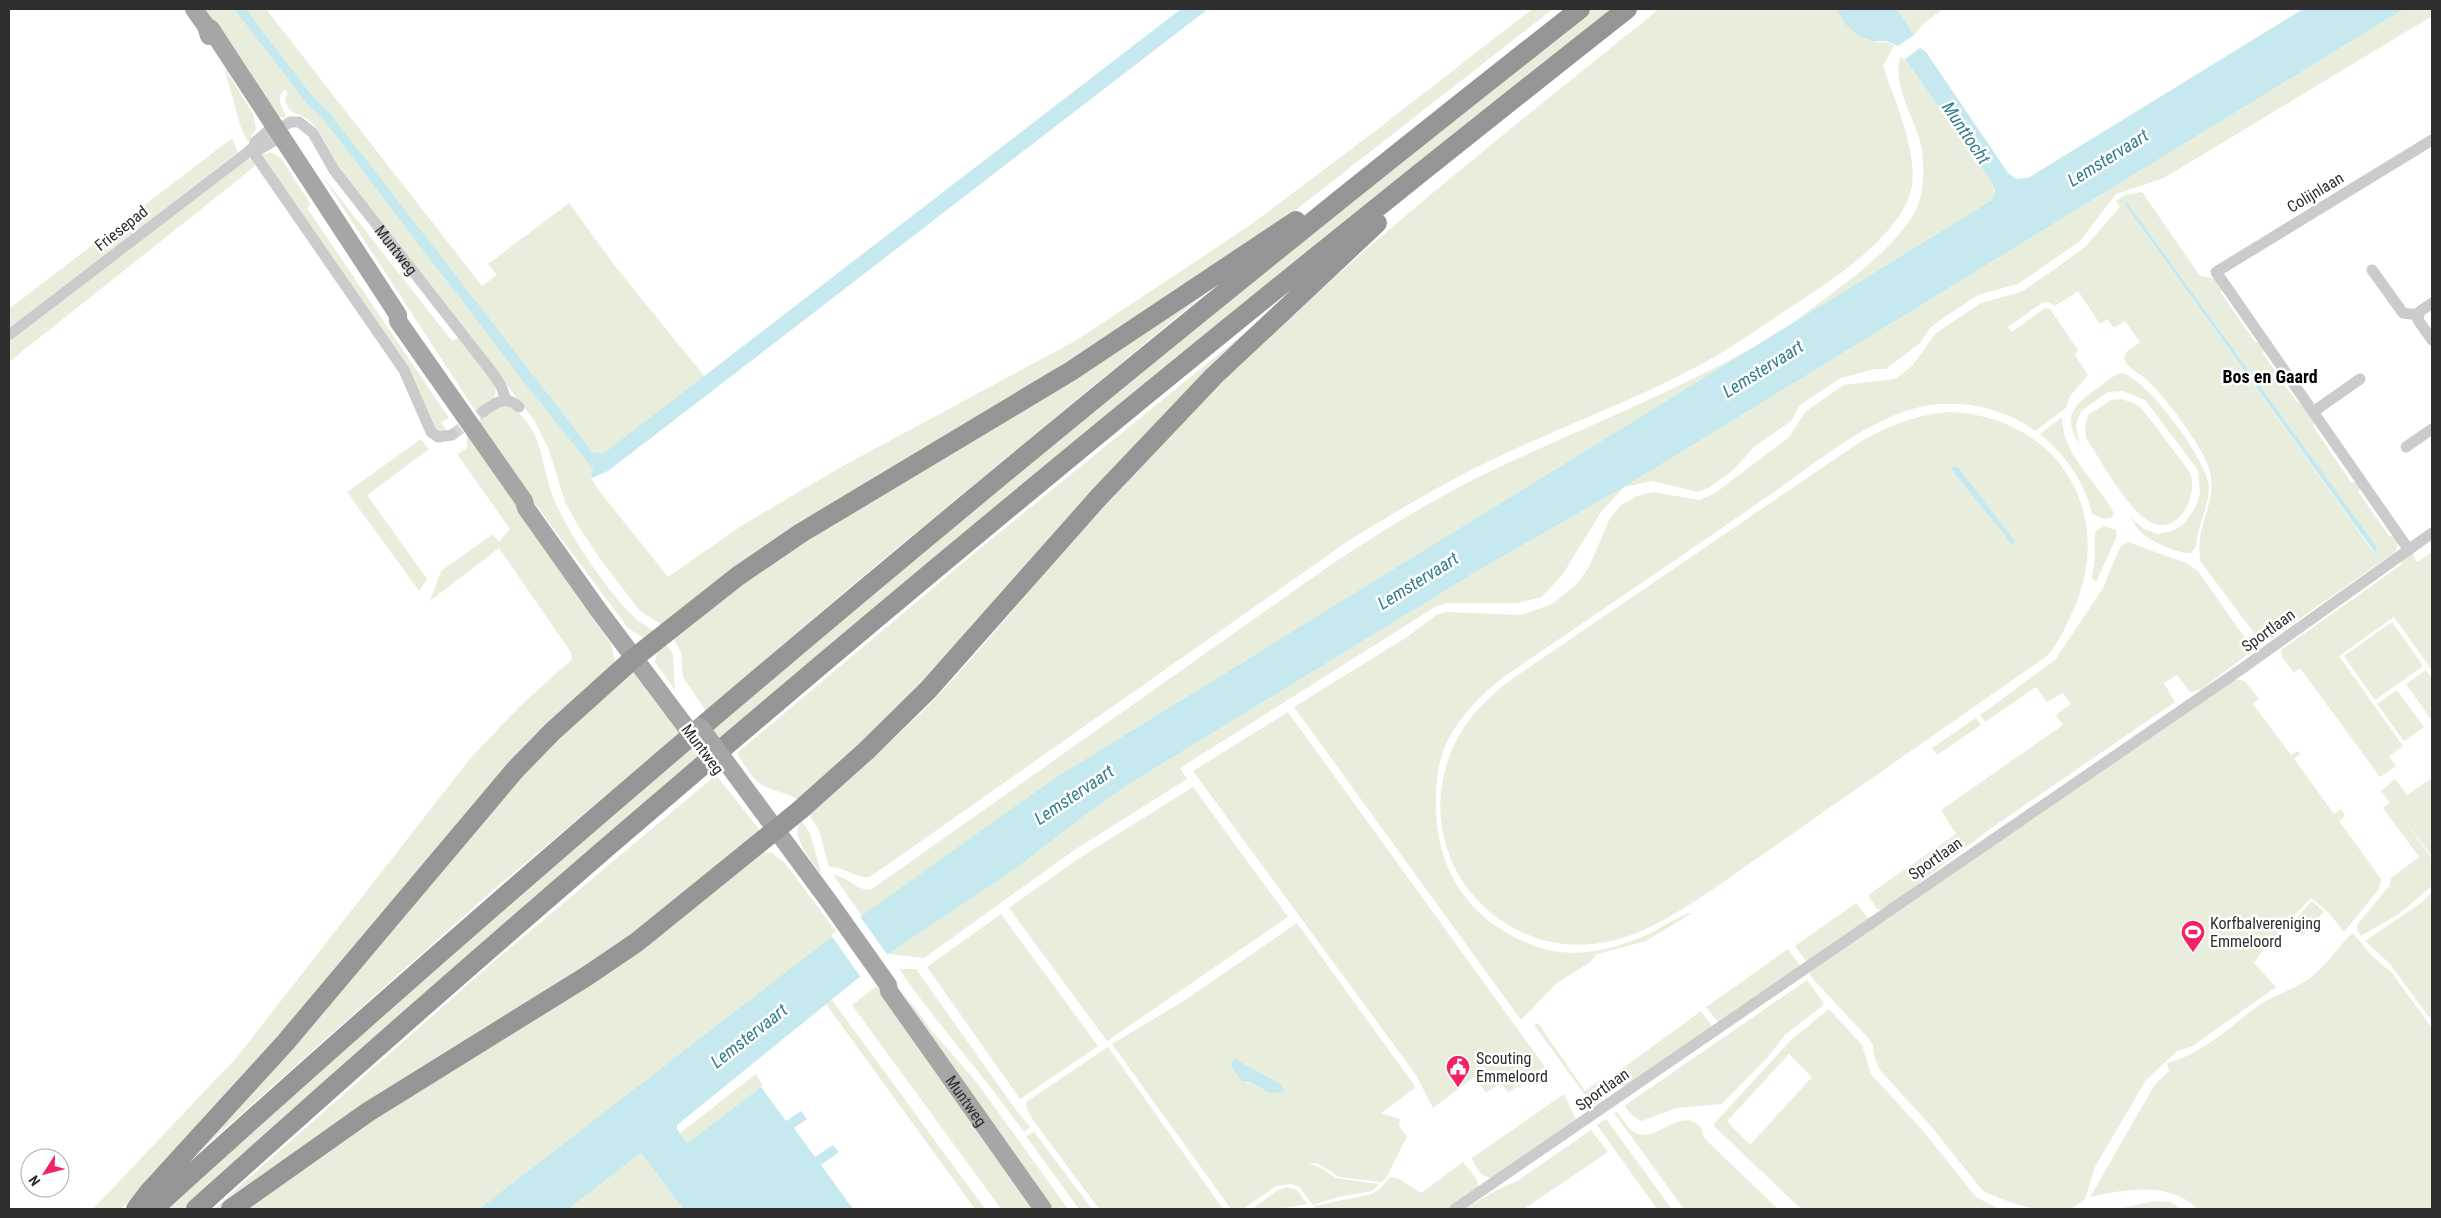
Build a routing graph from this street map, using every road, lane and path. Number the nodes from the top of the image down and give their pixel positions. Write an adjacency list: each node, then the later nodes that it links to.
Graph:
1 (194, 9): 5 (main road, Muntweg)
2 (1580, 9): 8 (highway)
3 (1627, 9): 4 (highway)
4 (1476, 128): 25 (highway); 28 (highway)
5 (273, 134): 7 (street, Friesepad); 15 (street, Muntweg); 24 (main road, Muntweg)
6 (2432, 140): 18 (street, Colijnlaan)
7 (252, 148): 12 (street, Friesepad); 20 (street)
8 (1368, 177): 24 (highway); 27 (highway)
9 (2372, 270): 11 (street)
10 (2432, 303): 11 (street)
11 (2419, 315): 13 (street)
12 (9, 335)
13 (2432, 340)
14 (2360, 379): 18 (street)
15 (506, 400): 16 (street); 17 (street)
16 (519, 407)
17 (484, 411)
18 (2313, 412): 23 (street)
19 (2432, 429): 21 (street)
20 (452, 435)
21 (2406, 447)
22 (2432, 533): 23 (street, Sportlaan)
23 (2408, 550): 31 (street, Sportlaan)
24 (638, 655): 25 (main road, Muntweg, bridge); 26 (highway)
25 (773, 833): 29 (highway); 30 (main road, Muntweg)
26 (136, 1209)
27 (153, 1209)
28 (196, 1209)
29 (231, 1209)
30 (1044, 1209)
31 (1455, 1209)

